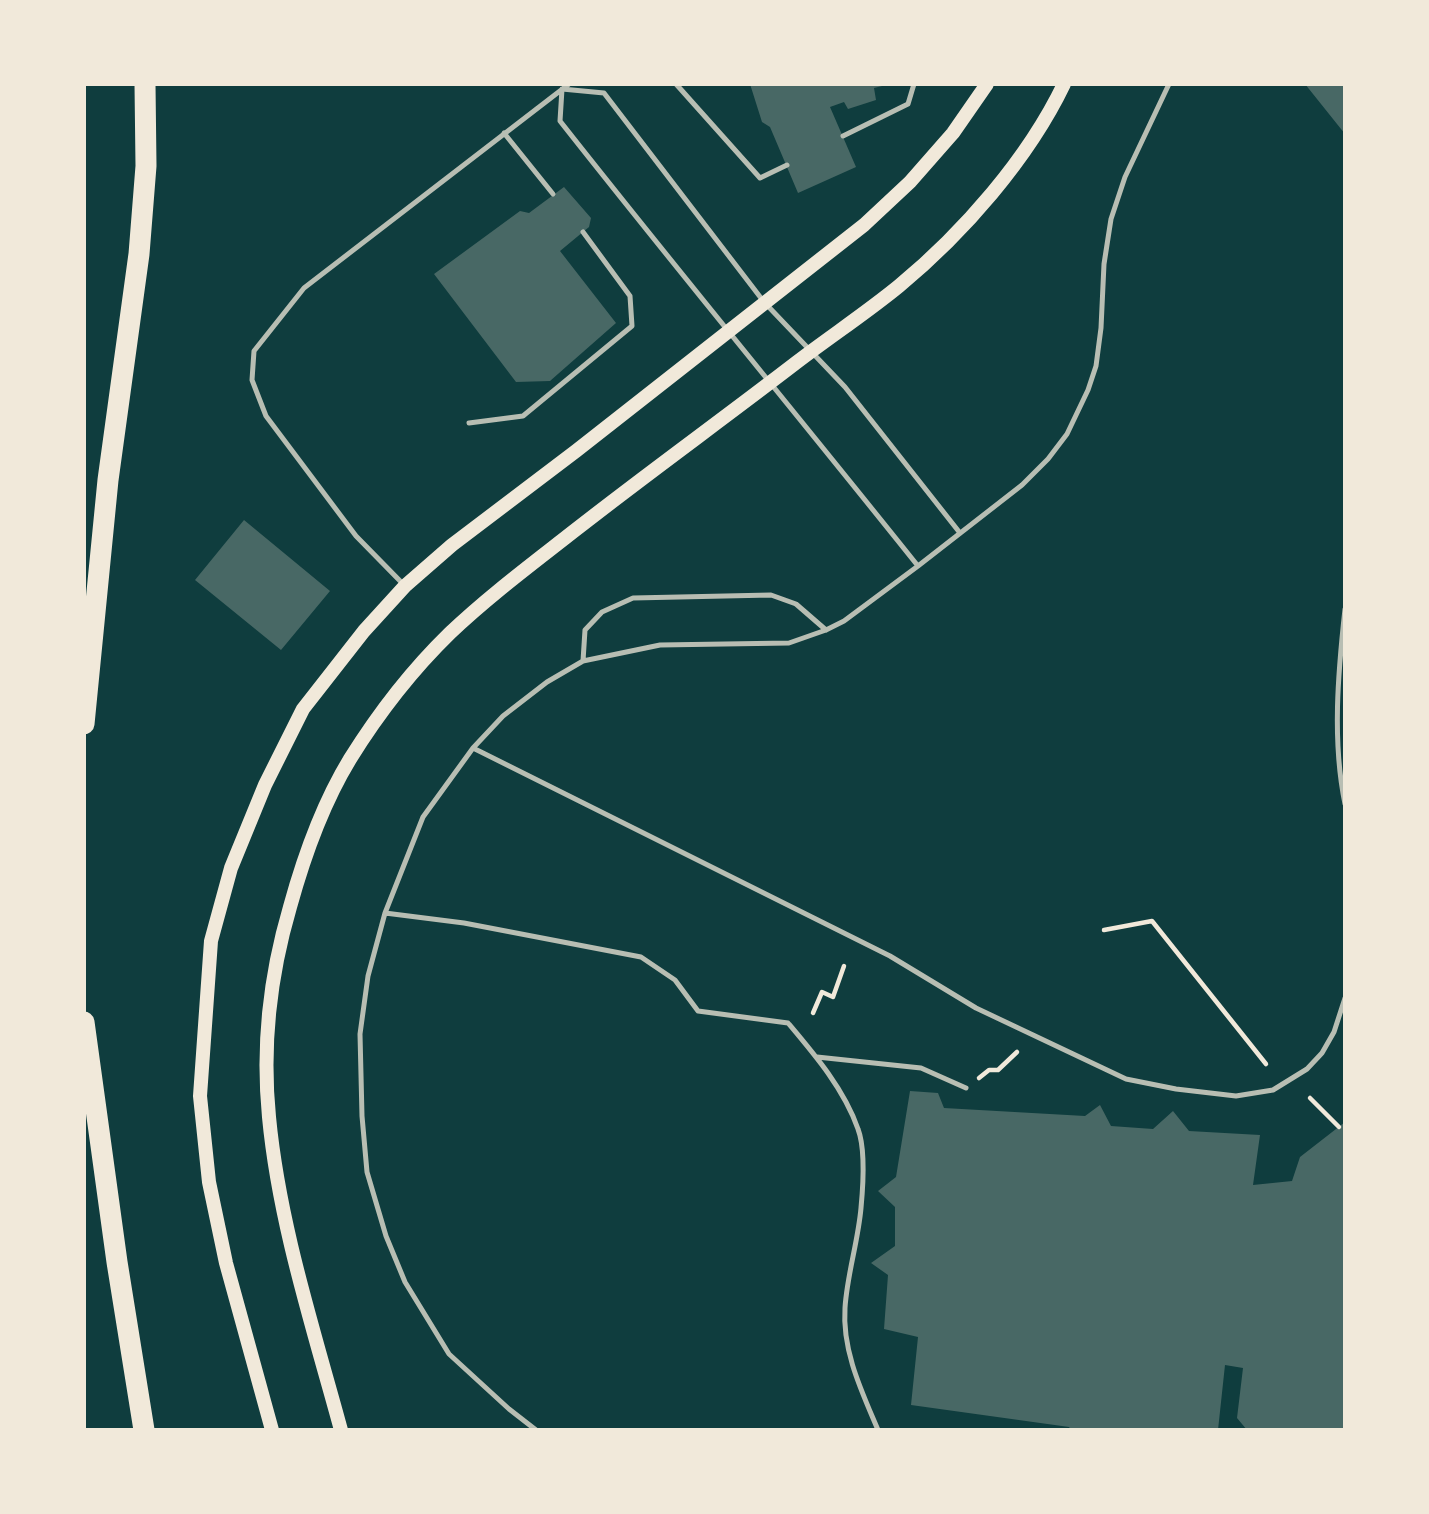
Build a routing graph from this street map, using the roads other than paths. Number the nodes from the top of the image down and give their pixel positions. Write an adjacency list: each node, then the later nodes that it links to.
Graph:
1 (145, 84): 25 (highway)
2 (569, 84): 8 (lane)
3 (676, 84): 11 (lane)
4 (914, 84): 10 (lane)
5 (987, 84): 14 (main road)
6 (1064, 84): 16 (main road)
7 (1169, 84): 19 (lane)
8 (560, 86): 9 (lane); 14 (lane); 15 (lane)
9 (504, 133): 12 (lane); 21 (lane)
10 (843, 136)
11 (787, 164)
12 (553, 194)
13 (583, 232): 18 (lane)
14 (764, 303): 15 (main road); 16 (lane)
15 (727, 332): 17 (lane); 21 (main road)
16 (812, 351): 17 (main road); 19 (lane)
17 (771, 383): 20 (lane); 37 (main road)
18 (469, 423)
19 (960, 533): 20 (lane)
20 (918, 566): 23 (lane)
21 (405, 586): 36 (main road)
22 (1345, 609): 27 (lane)
23 (826, 630): 24 (lane); 24 (lane)
24 (583, 662): 26 (lane)
25 (84, 724)
26 (473, 748): 30 (lane); 31 (lane)
27 (1338, 769): 28 (lane); 29 (lane)
28 (1345, 778)
29 (1345, 804)
30 (385, 913): 33 (lane); 38 (lane)
31 (1345, 998)
32 (84, 1022): 35 (highway)
33 (817, 1057): 34 (lane); 39 (lane)
34 (966, 1088)
35 (144, 1430)
36 (272, 1430)
37 (341, 1430)
38 (536, 1430)
39 (878, 1430)

